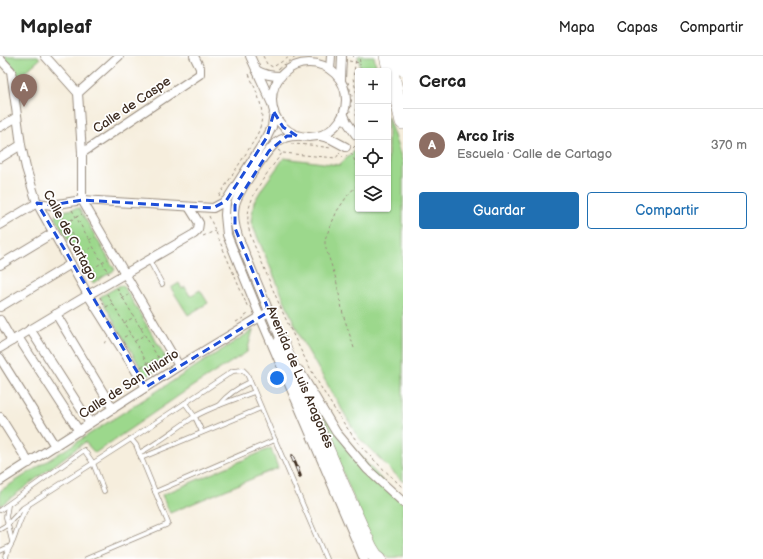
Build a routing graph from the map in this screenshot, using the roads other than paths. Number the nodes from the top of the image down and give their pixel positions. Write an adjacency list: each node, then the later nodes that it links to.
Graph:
1 (45, 56): 17 (street)
2 (119, 56): 17 (street)
3 (194, 56): 28 (street, Calle de Caspe)
4 (250, 56): 14 (street)
5 (317, 56): 11 (street)
6 (331, 56): 13 (street)
7 (387, 56): 21 (highway)
8 (400, 56): 12 (highway)
9 (342, 58): 16 (street)
10 (0, 59): 20 (street, Calle de Cartago)
11 (307, 60): 13 (street); 15 (street)
12 (403, 68)
13 (330, 69): 16 (street)
14 (252, 71): 15 (street); 18 (street)
15 (279, 73): 18 (street)
16 (344, 80): 19 (street)
17 (78, 92): 28 (street)
18 (273, 109): 23 (street); 30 (street)
19 (347, 116): 24 (street); 25 (street)
20 (18, 117): 22 (street); 26 (street, Calle de Cartago)
21 (403, 122)
22 (0, 127)
23 (298, 136): 24 (street); 44 (street, Avenida de Luis Aragonés)
24 (320, 136): 27 (street)
25 (356, 140)
26 (21, 145): 29 (street); 32 (street, Calle de Cartago)
27 (346, 146)
28 (82, 153): 31 (street)
29 (0, 158)
30 (222, 199): 33 (street); 44 (street, Avenida de Luis Aragonés)
31 (82, 200): 32 (street); 33 (street); 39 (street)
32 (36, 203): 34 (street); 35 (street, Calle de Cartago)
33 (190, 207): 36 (street)
34 (0, 225)
35 (53, 233): 37 (street, Calle de Cartago); 38 (street)
36 (149, 260): 39 (street); 40 (lane)
37 (71, 264): 41 (street, Calle de Cartago); 42 (street)
38 (0, 266)
39 (124, 274): 41 (street); 51 (street)
40 (162, 284)
41 (88, 295): 43 (street); 53 (street, Calle de Cartago)
42 (0, 307)
43 (56, 314): 46 (street); 58 (street)
44 (266, 314): 48 (street, Avenida de Luis Aragonés); 51 (street, Calle de San Hilario); 84 (street, Avenida de Luis Aragonés)
45 (0, 320): 47 (street)
46 (30, 329): 47 (street); 61 (street)
47 (15, 339): 49 (street); 62 (street)
48 (282, 342): 74 (street, Avenida de Luis Aragonés); 85 (highway)
49 (0, 348)
50 (0, 358): 66 (street)
51 (179, 366): 53 (street, Calle de San Hilario)
52 (250, 382): 54 (lane); 55 (lane); 56 (lane)
53 (146, 387): 58 (street, Calle de San Hilario)
54 (254, 392): 56 (lane); 57 (lane)
55 (185, 403): 60 (lane); 64 (lane)
56 (219, 405): 60 (lane)
57 (261, 408): 63 (lane); 65 (lane)
58 (113, 409): 61 (street, Calle de San Hilario)
59 (0, 417): 68 (street)
60 (195, 417): 63 (lane); 67 (lane)
61 (90, 423): 62 (street, Calle de San Hilario)
62 (79, 431): 66 (street, Calle de San Hilario)
63 (202, 432): 67 (lane)
64 (131, 439): 67 (lane); 69 (lane)
65 (275, 440): 72 (lane); 83 (lane)
66 (55, 446): 68 (street, Calle de San Hilario)
67 (140, 456): 72 (lane)
68 (29, 463): 70 (street, Calle de San Hilario)
69 (93, 463): 71 (lane); 73 (lane); 75 (lane)
70 (1, 479)
71 (104, 491)
72 (155, 492): 82 (lane)
73 (11, 501): 76 (lane); 77 (lane)
74 (403, 502)
75 (30, 504): 77 (lane); 79 (lane)
76 (1, 510)
77 (7, 525): 78 (lane); 79 (lane)
78 (0, 529)
79 (10, 546): 80 (lane); 81 (lane)
80 (0, 551)
81 (6, 559)
82 (86, 559)
83 (326, 559)
84 (364, 559)
85 (379, 559)

